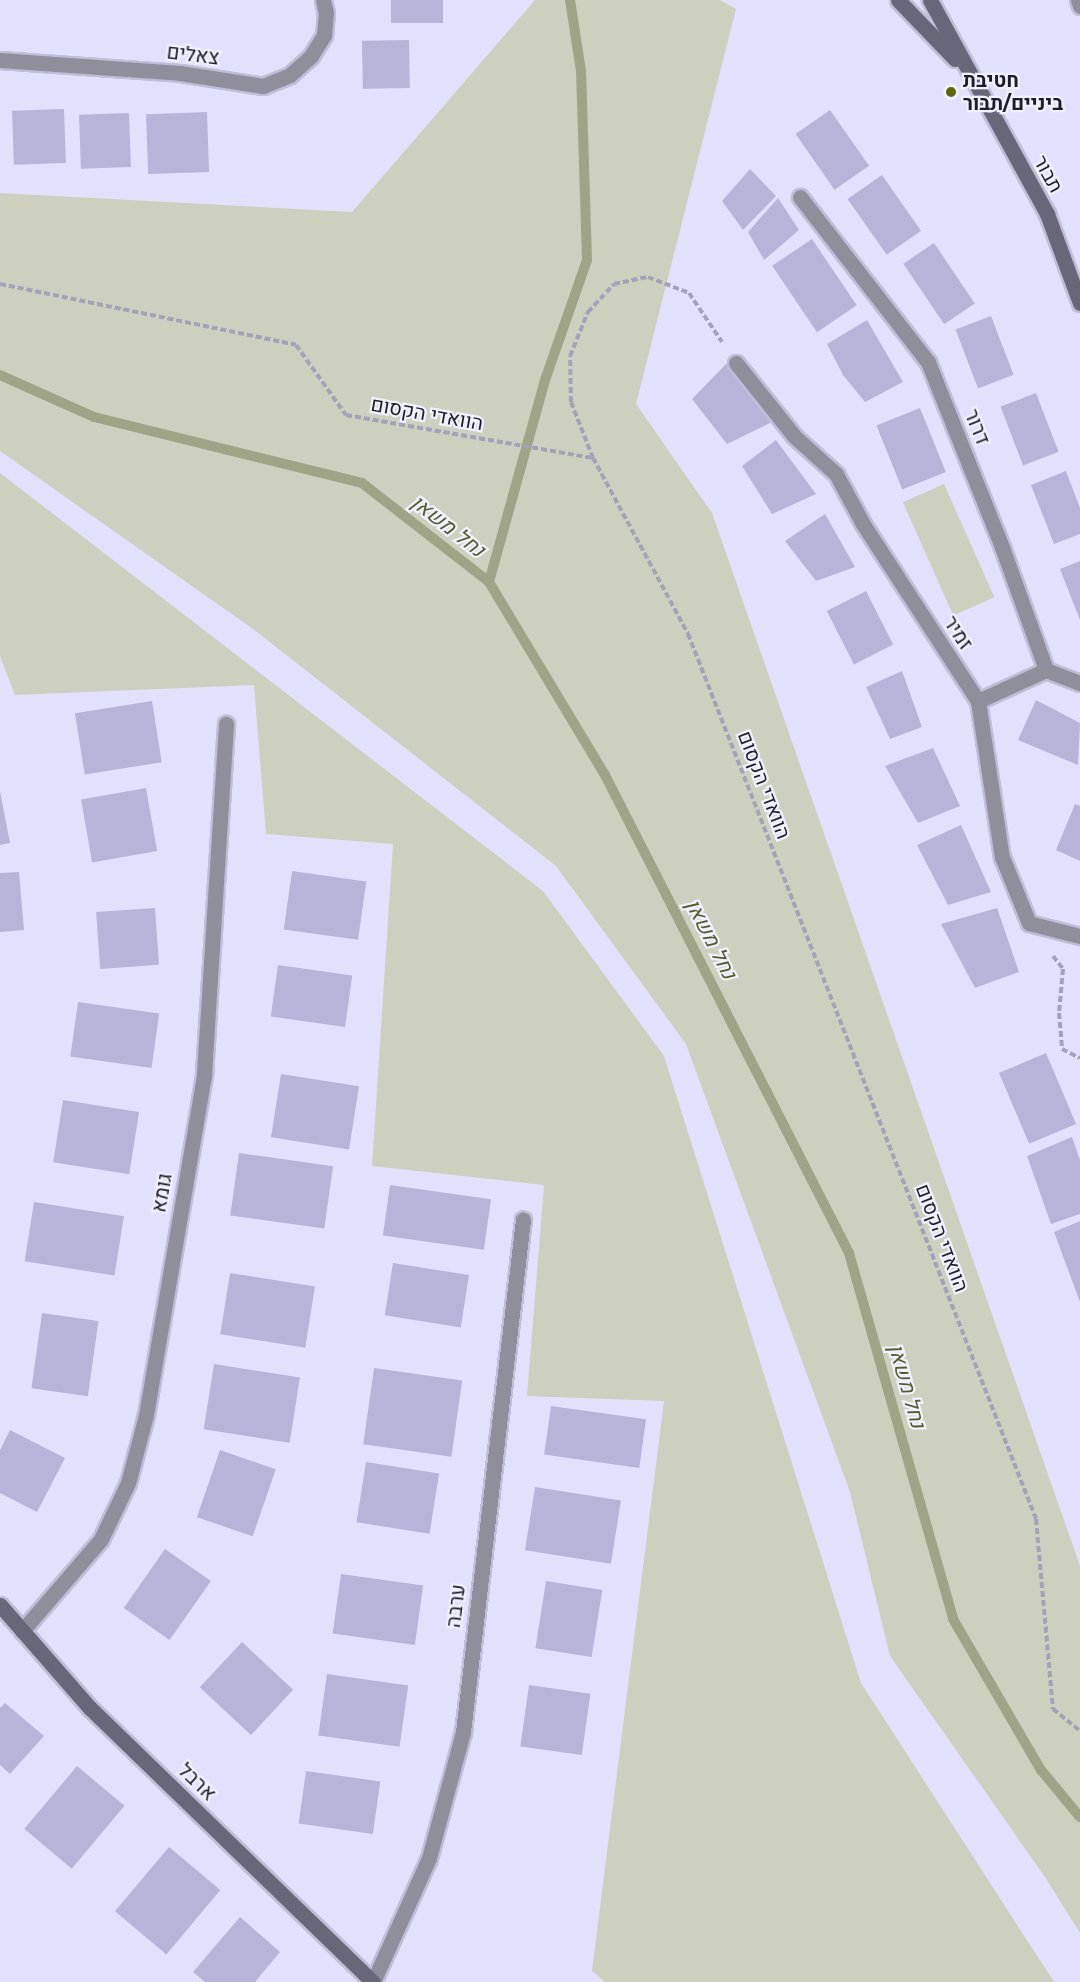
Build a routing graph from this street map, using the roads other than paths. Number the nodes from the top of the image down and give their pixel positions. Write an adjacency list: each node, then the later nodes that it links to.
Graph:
1 (323, 0): 6 (street, צאלים)
2 (898, 0): 7 (street, תבור)
3 (930, 0): 7 (street, תבור)
4 (1078, 0): 5 (street)
5 (1080, 6)
6 (0, 60)
7 (967, 72): 9 (street, תבור)
8 (800, 198): 11 (street, דרור)
9 (1080, 303)
10 (736, 363): 13 (street, זמיר)
11 (1046, 670): 12 (street); 13 (street)
12 (1080, 683)
13 (978, 701): 15 (street, זמיר)
14 (226, 724): 18 (street, גומא)
15 (1080, 936)
16 (523, 1220): 19 (street, ערבה)
17 (0, 1605): 18 (street, ארבל)
18 (22, 1631): 19 (street, ארבל)
19 (373, 1982)

